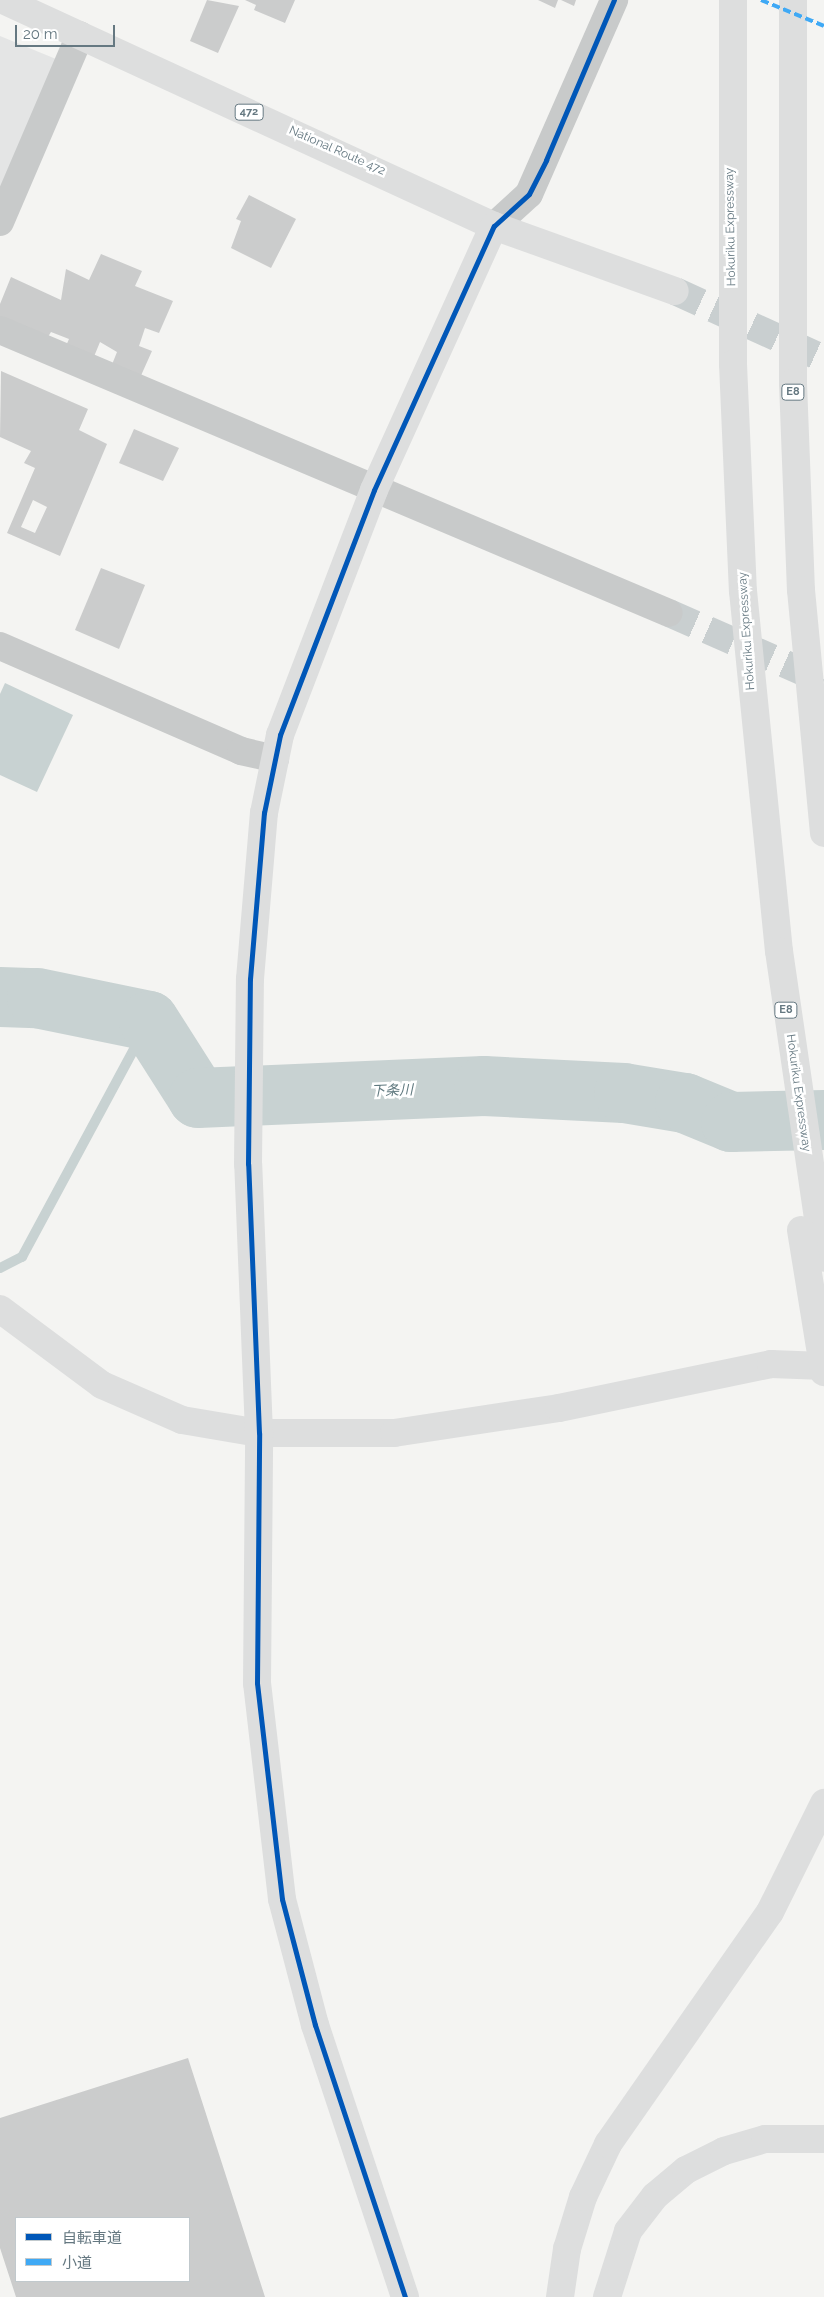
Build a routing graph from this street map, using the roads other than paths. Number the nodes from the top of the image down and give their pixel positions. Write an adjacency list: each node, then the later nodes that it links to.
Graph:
1 (2, 0): 5 (main road, National Route 472 / 472)
2 (614, 0): 7 (street)
3 (733, 0): 14 (main road, Hokuriku Expressway / E8)
4 (792, 0): 15 (main road, E8)
5 (80, 36): 6 (street); 7 (main road, National Route 472 / 472)
6 (0, 222)
7 (494, 226): 8 (main road, National Route 472 / 472); 10 (main road)
8 (675, 291)
9 (0, 330): 10 (street)
10 (374, 490): 11 (street); 13 (main road)
11 (669, 614)
12 (0, 646): 13 (street)
13 (275, 760): 20 (main road)
14 (750, 761): 16 (main road, Hokuriku Expressway / E8); 19 (main road)
15 (824, 834)
16 (824, 1258)
17 (0, 1309): 20 (main road)
18 (824, 1366): 20 (main road)
19 (824, 1372)
20 (259, 1433): 23 (main road)
21 (824, 1802): 24 (main road)
22 (824, 2139): 25 (main road)
23 (405, 2297)
24 (560, 2297)
25 (607, 2297)

